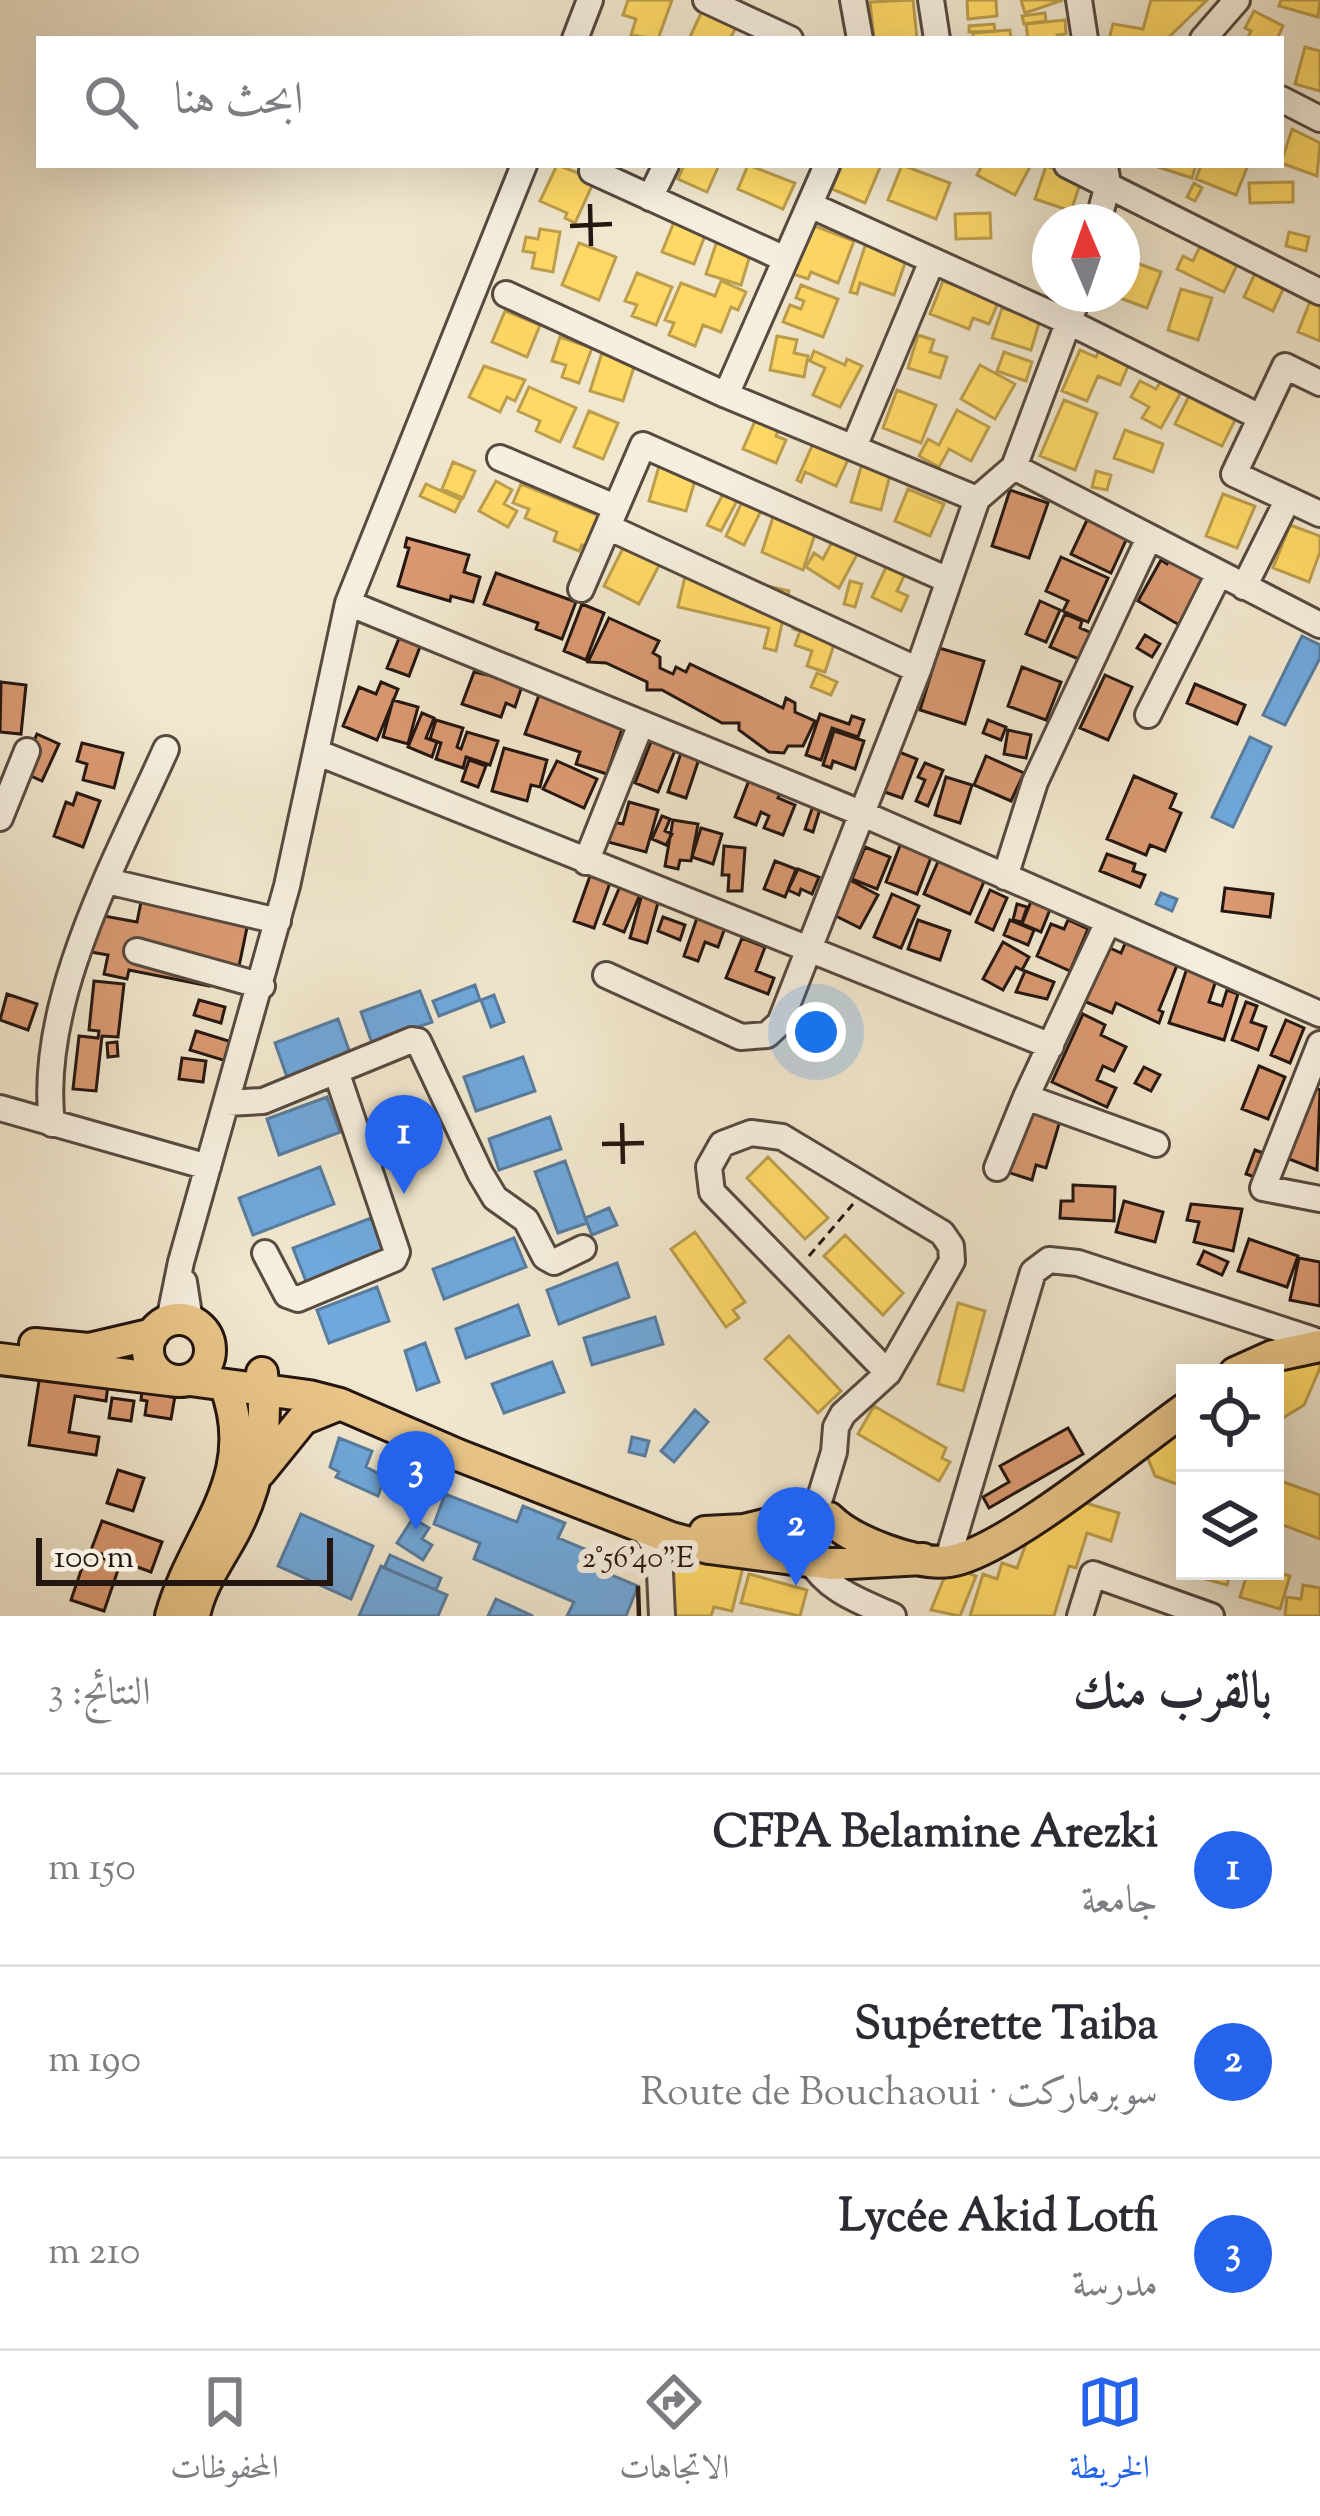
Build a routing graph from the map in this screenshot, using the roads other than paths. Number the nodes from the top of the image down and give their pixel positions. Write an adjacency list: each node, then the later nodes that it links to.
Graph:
1 (590, 0): 7 (street)
2 (706, 0): 8 (street)
3 (853, 0): 9 (street)
4 (931, 0): 10 (street)
5 (1079, 0): 11 (street)
6 (1237, 0): 12 (street)
7 (575, 36)
8 (784, 36)
9 (859, 36)
10 (937, 36)
11 (1085, 36)
12 (1206, 36)
13 (1284, 101): 14 (street)
14 (1320, 119)
15 (523, 168): 44 (street)
16 (665, 168): 20 (street)
17 (826, 168): 22 (street)
18 (592, 171): 20 (street)
19 (1111, 171): 21 (street); 25 (street)
20 (650, 198): 23 (street)
21 (1103, 204)
22 (810, 205): 23 (street); 24 (street)
23 (785, 259): 30 (street)
24 (932, 261): 28 (street); 32 (street)
25 (1320, 292)
26 (506, 294): 30 (street)
27 (1074, 312): 28 (street)
28 (1071, 322): 31 (street); 34 (street)
29 (1320, 383): 31 (street)
30 (726, 395): 32 (street)
31 (1260, 417): 36 (street)
32 (854, 447): 35 (street)
33 (500, 458): 38 (street)
34 (1015, 467): 35 (street); 39 (street)
35 (977, 499): 41 (street)
36 (1288, 499): 37 (street); 42 (street)
37 (1320, 514)
38 (611, 517): 41 (street); 43 (street); 46 (street)
39 (1149, 538): 40 (street); 55 (street)
40 (1219, 574): 42 (street); 47 (street)
41 (948, 580): 46 (street)
42 (1244, 586): 45 (street)
43 (581, 589)
44 (348, 603): 48 (street); 51 (street)
45 (1320, 625)
46 (918, 670): 52 (street)
47 (1148, 716)
48 (641, 724): 52 (street); 54 (street)
49 (166, 749): 56 (street)
50 (27, 751): 53 (street)
51 (316, 752): 54 (street); 57 (street)
52 (863, 814): 55 (street); 59 (street)
53 (0, 818)
54 (586, 862): 59 (street)
55 (1004, 877): 58 (street)
56 (107, 881): 57 (street); 70 (street)
57 (278, 920): 62 (street)
58 (1108, 922): 63 (street); 65 (street)
59 (811, 949): 61 (street); 65 (street)
60 (137, 951): 62 (street)
61 (606, 975)
62 (262, 986): 68 (street)
63 (1320, 1014)
64 (1320, 1044): 74 (street)
65 (1051, 1046): 67 (street)
66 (336, 1071): 68 (street); 75 (street); 76 (street)
67 (1026, 1097): 71 (street); 73 (street)
68 (226, 1103): 72 (street)
69 (0, 1108): 70 (street)
70 (52, 1124): 72 (street)
71 (1156, 1144)
72 (208, 1167): 77 (street)
73 (997, 1168)
74 (1320, 1199)
75 (583, 1248)
76 (265, 1253)
77 (180, 1328): 78 (main road); 83 (main road); 83 (main road); 84 (main road)
78 (0, 1338)
79 (1320, 1344): 81 (main road); 92 (street)
80 (0, 1359): 83 (main road)
81 (1255, 1364)
82 (888, 1373): 82 (street); 89 (street)
83 (179, 1380): 85 (main road)
84 (263, 1380): 85 (main road); 86 (main road); 88 (main road)
85 (225, 1385): 93 (main road)
86 (340, 1404): 88 (main road); 90 (main road)
87 (1176, 1415): 92 (main road)
88 (256, 1476): 94 (main road)
89 (812, 1516): 90 (main road); 91 (main road); 92 (main road)
90 (640, 1523): 91 (main road); 95 (street)
91 (809, 1559): 92 (main road); 96 (street)
92 (935, 1560)
93 (171, 1616)
94 (194, 1616)
95 (662, 1616)
96 (893, 1616)
97 (1080, 1616): 98 (street)
98 (1211, 1616)

